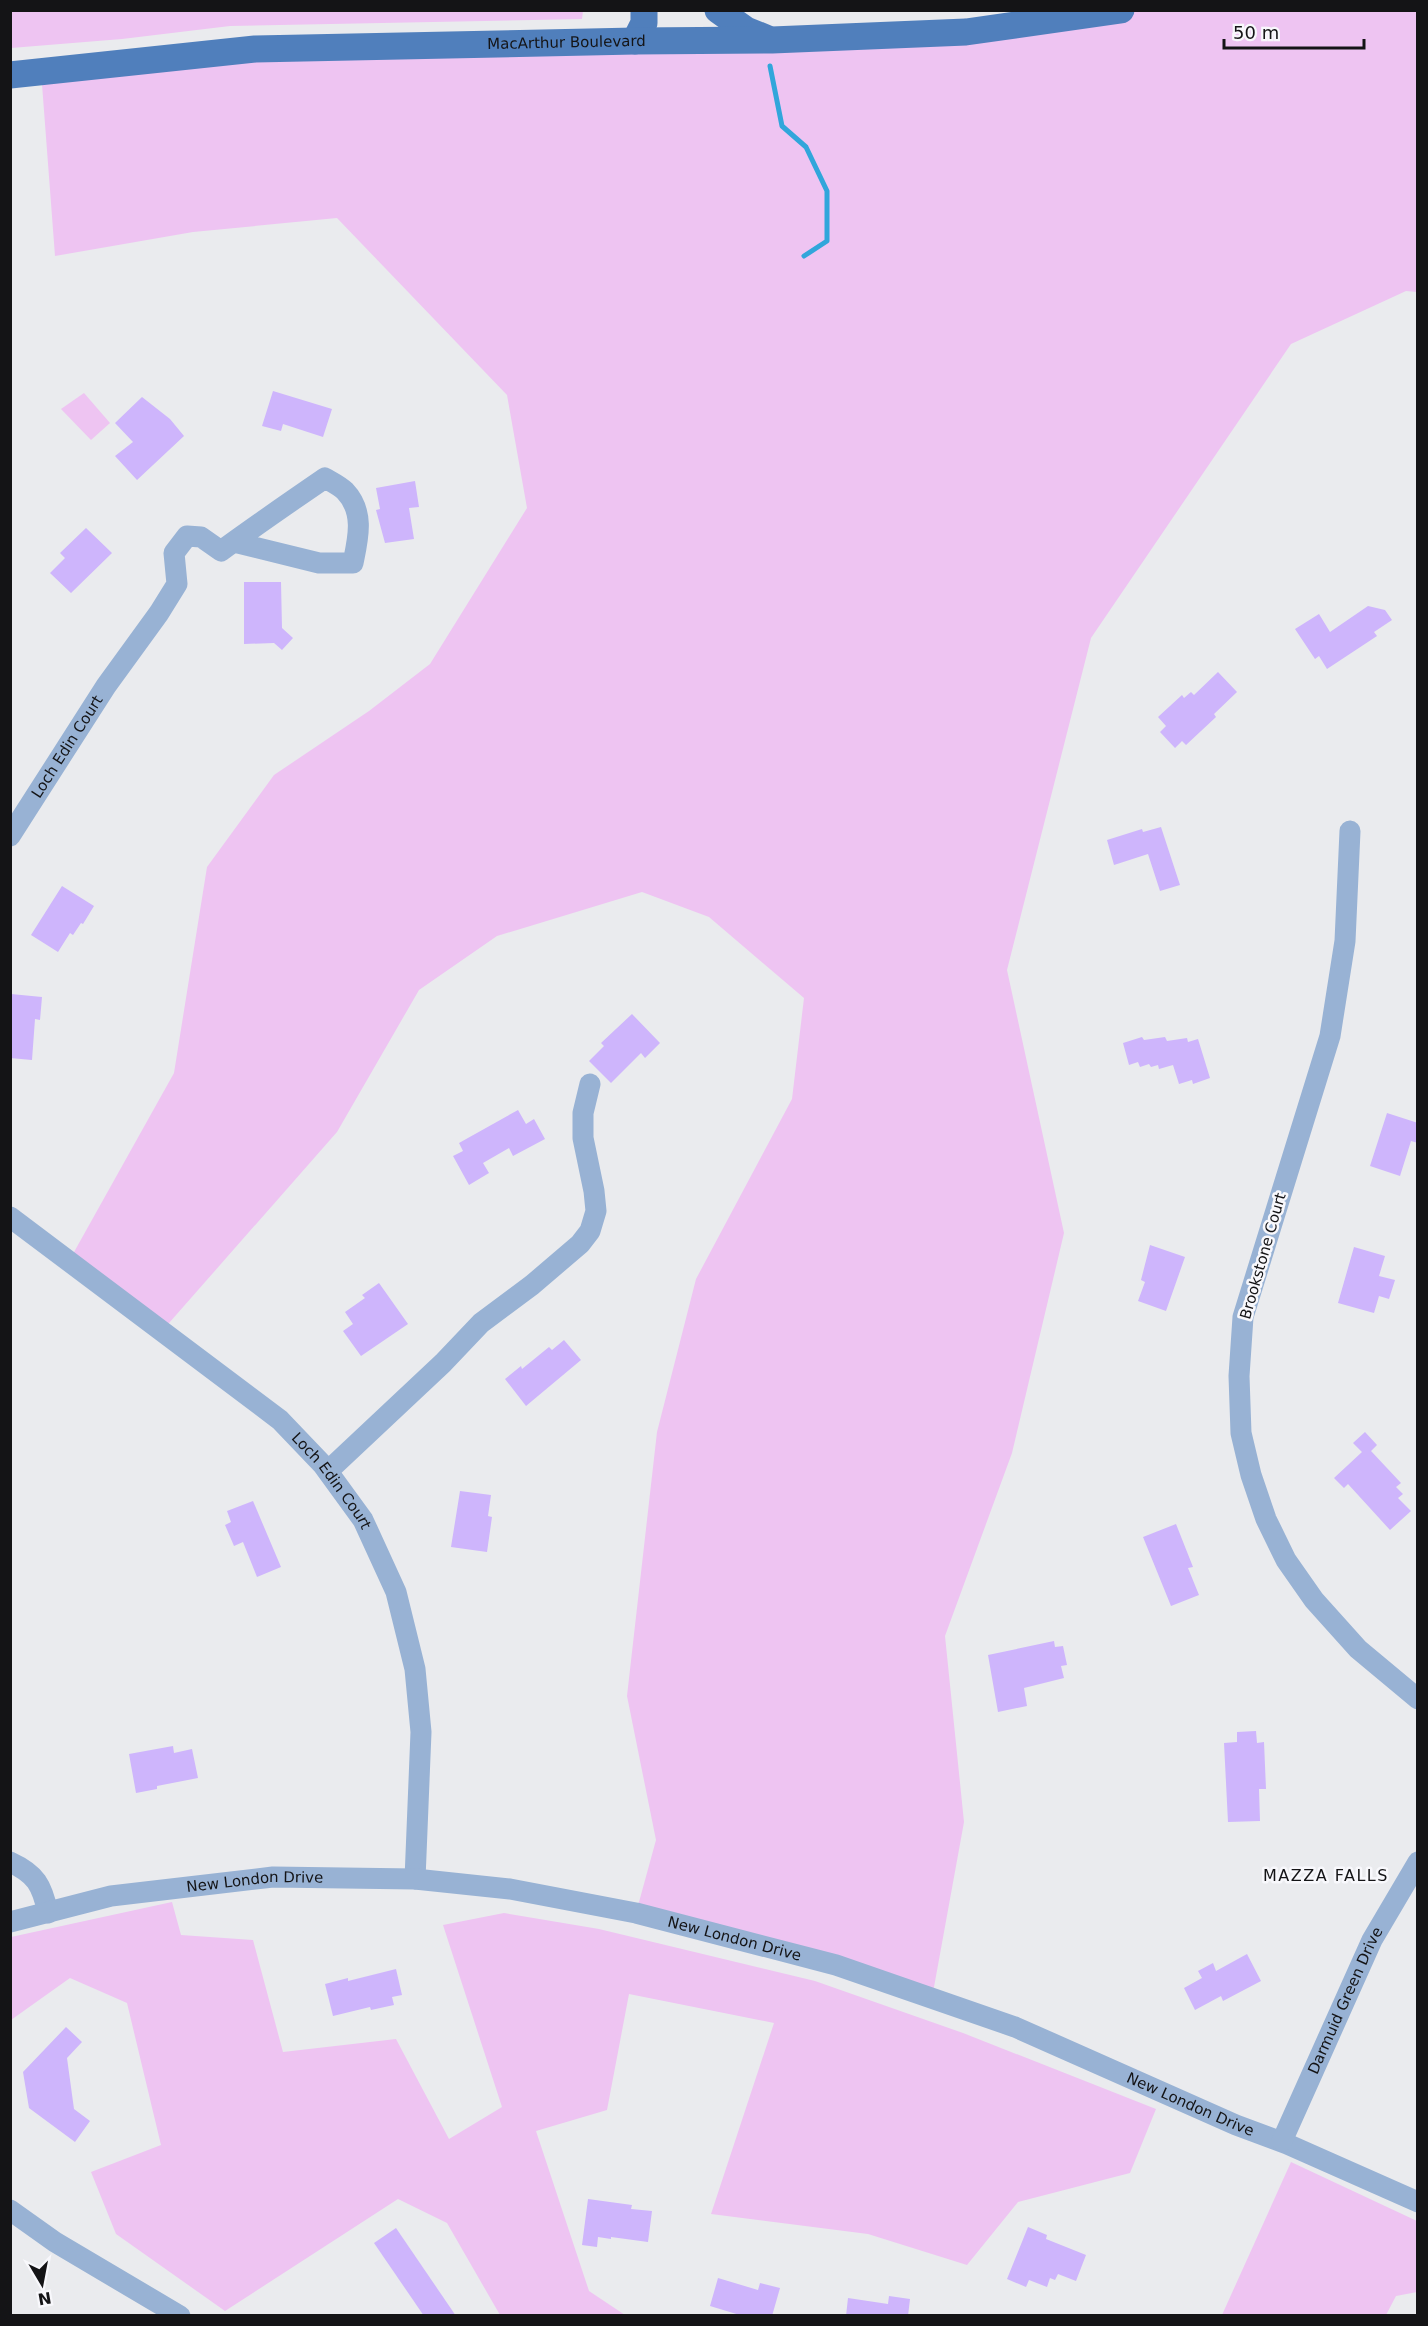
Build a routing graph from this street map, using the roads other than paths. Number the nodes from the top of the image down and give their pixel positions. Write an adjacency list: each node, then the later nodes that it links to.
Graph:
1 (626, 10): 6 (main road)
2 (644, 10): 6 (main road)
3 (718, 10): 5 (main road)
4 (1121, 10): 5 (main road, MacArthur Boulevard)
5 (772, 40): 6 (main road, MacArthur Boulevard)
6 (634, 41): 7 (main road, MacArthur Boulevard)
7 (10, 75)
8 (234, 542): 8 (street); 10 (street, Loch Edin Court)
9 (1350, 831): 14 (street, Brookstone Court)
10 (10, 836)
11 (590, 1084): 13 (street)
12 (10, 1217): 13 (street, Loch Edin Court)
13 (328, 1471): 17 (street, Loch Edin Court)
14 (1418, 1699)
15 (10, 1862): 18 (street)
16 (1418, 1862): 20 (street, Darmuid Green Drive)
17 (415, 1879): 18 (street, New London Drive); 20 (street, New London Drive)
18 (48, 1913): 19 (street, New London Drive)
19 (10, 1922)
20 (1282, 2141): 21 (street, New London Drive)
21 (1418, 2202)
22 (11, 2212): 23 (street)
23 (180, 2316)

